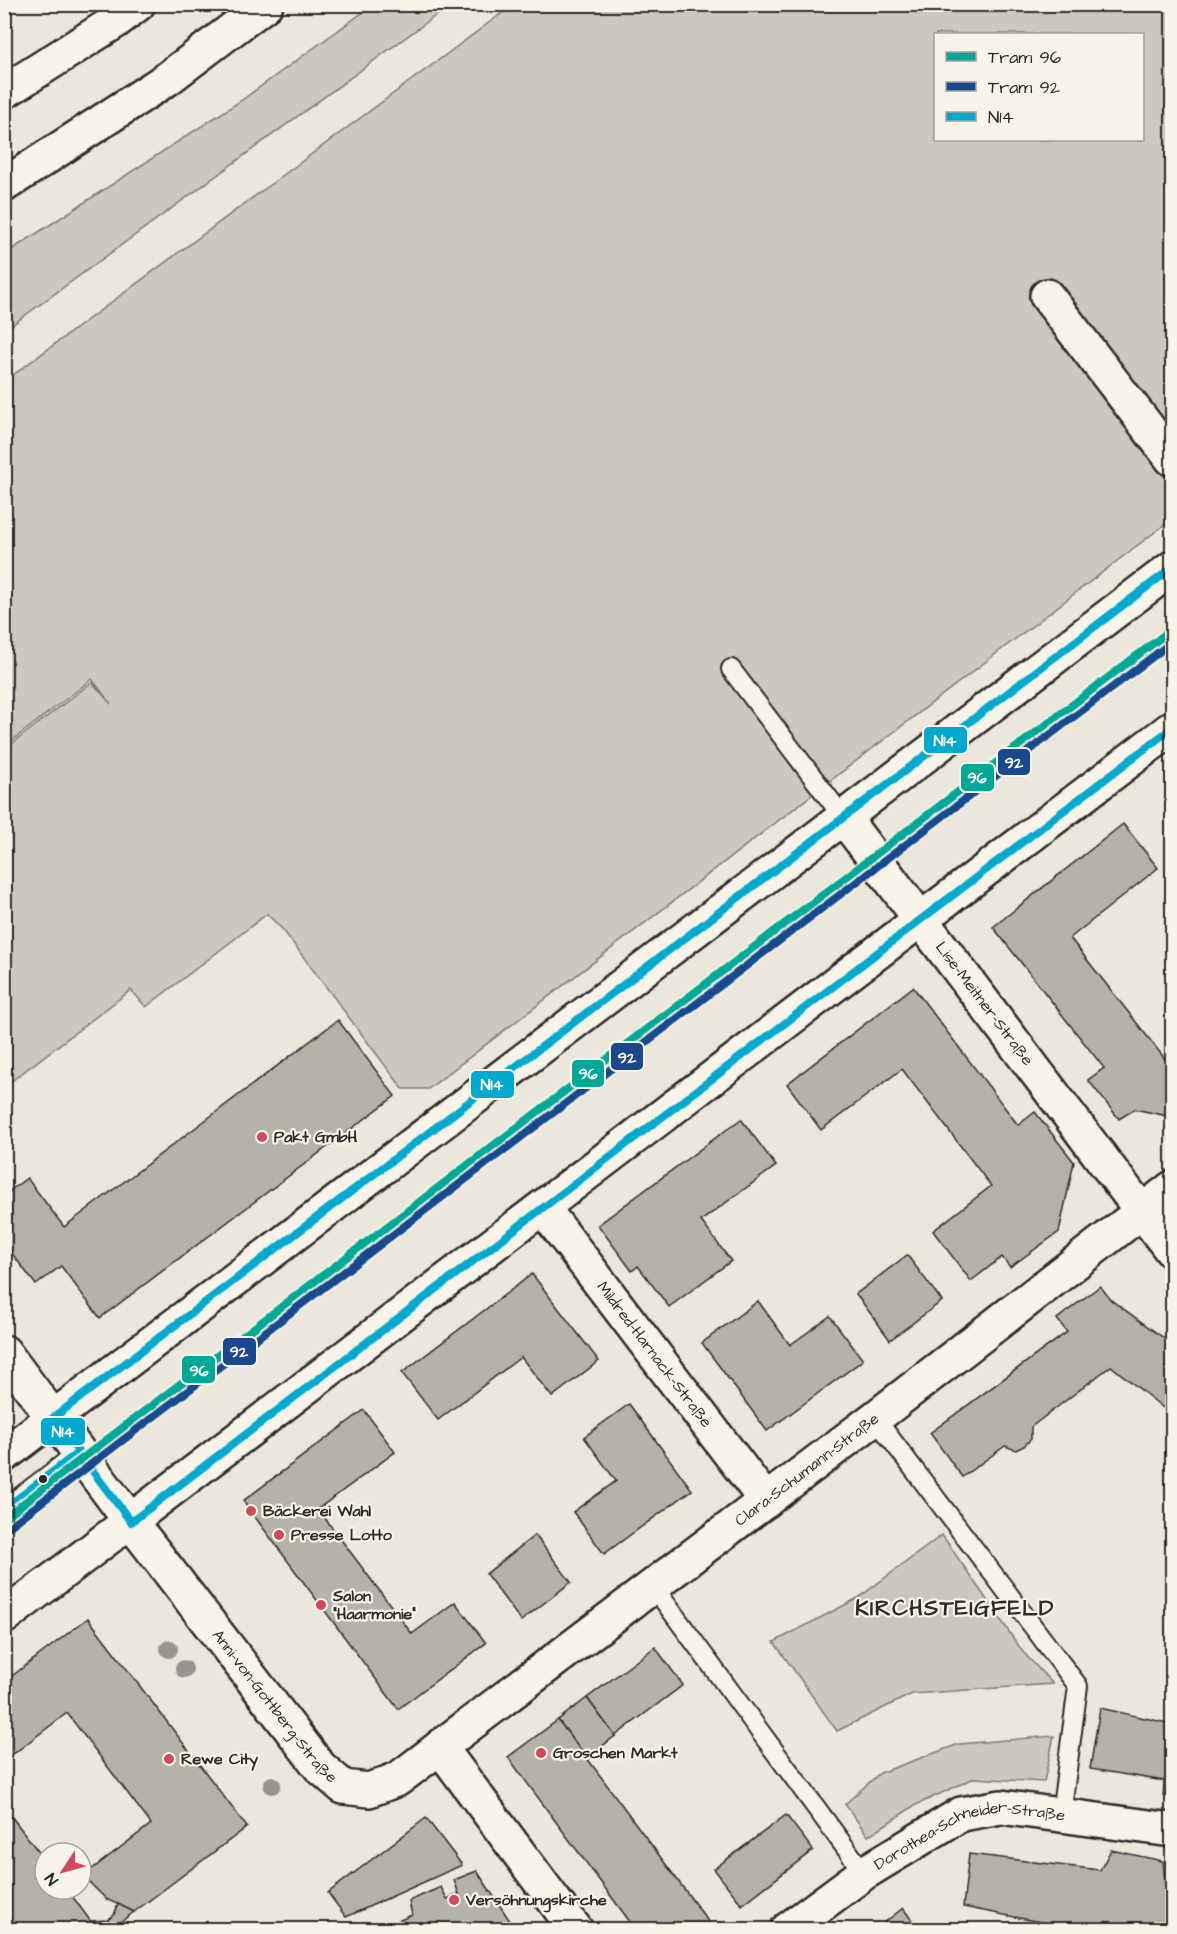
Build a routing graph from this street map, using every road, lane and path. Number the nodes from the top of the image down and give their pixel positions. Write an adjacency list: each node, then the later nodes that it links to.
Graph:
1 (138, 4): 3 (main road)
2 (266, 4): 4 (main road)
3 (4, 92)
4 (4, 185)
5 (1047, 296): 6 (main road)
6 (1173, 459)
7 (1173, 568): 10 (main road)
8 (731, 669): 10 (lane, Lise-Meitner-Straße)
9 (1173, 728): 11 (main road)
10 (843, 818): 11 (main road, Lise-Meitner-Straße); 17 (main road)
11 (920, 919): 13 (main road); 14 (main road, Lise-Meitner-Straße)
12 (1173, 1188): 14 (main road, Clara-Schumann-Straße)
13 (543, 1208): 21 (main road, Mildred-Harnack-Straße); 23 (main road)
14 (1142, 1211): 15 (main road, Lise-Meitner-Straße); 18 (main road, Clara-Schumann-Straße)
15 (1173, 1251)
16 (4, 1352): 17 (main road, Anni-von-Gottberg-Straße)
17 (54, 1418): 19 (main road, Anni-von-Gottberg-Straße); 20 (main road)
18 (875, 1418): 21 (main road, Clara-Schumann-Straße); 27 (lane)
19 (79, 1452): 22 (lane); 23 (main road, Anni-von-Gottberg-Straße)
20 (4, 1455)
21 (766, 1501): 24 (main road, Clara-Schumann-Straße)
22 (4, 1509)
23 (131, 1522): 25 (main road); 26 (main road, Anni-von-Gottberg-Straße)
24 (653, 1586): 26 (main road, Clara-Schumann-Straße); 29 (lane)
25 (4, 1617)
26 (440, 1747): 30 (main road)
27 (1061, 1815): 28 (main road, Dorothea-Schneider-Straße); 29 (main road, Dorothea-Schneider-Straße)
28 (1173, 1830)
29 (864, 1873): 31 (main road, Dorothea-Schneider-Straße)
30 (576, 1929)
31 (787, 1929)

